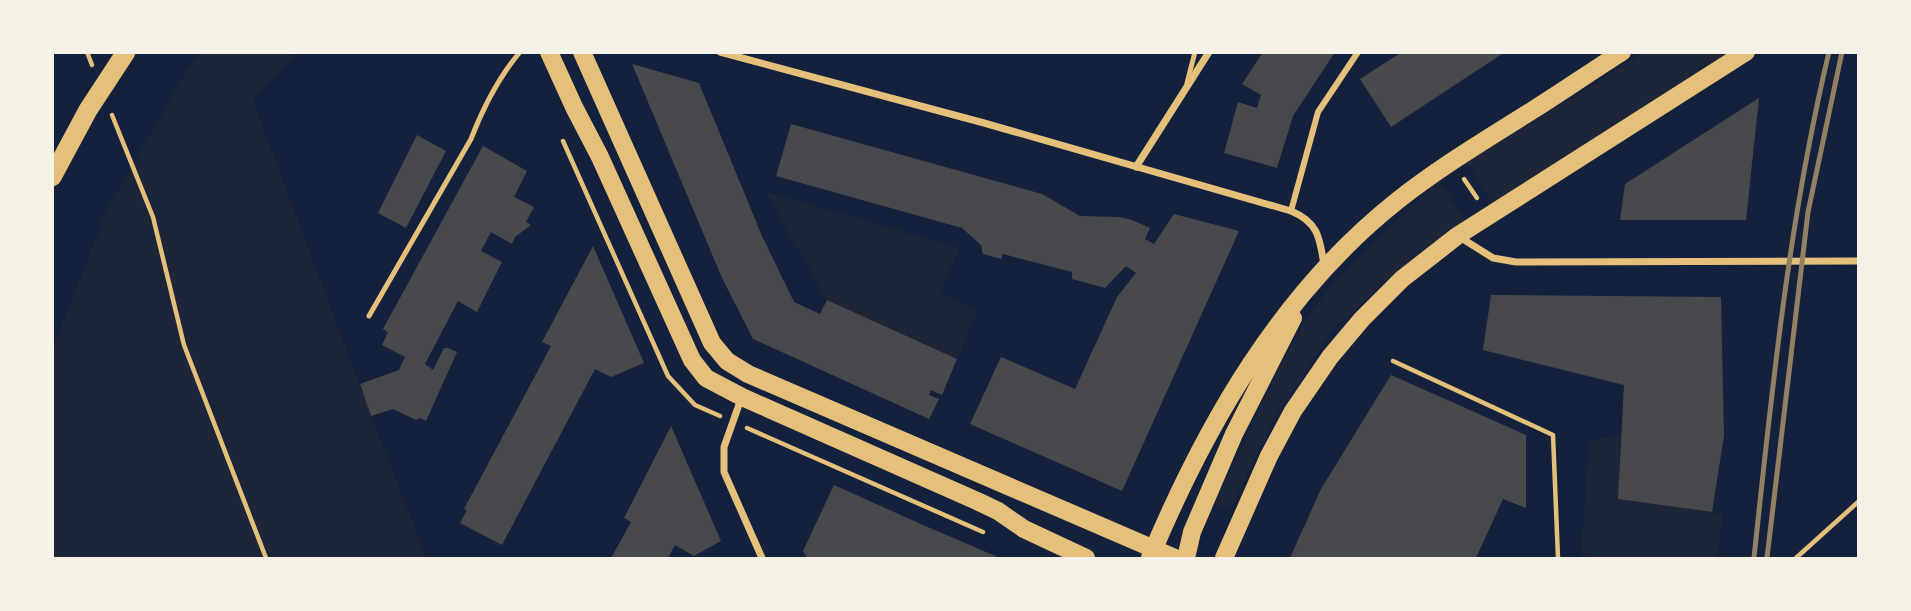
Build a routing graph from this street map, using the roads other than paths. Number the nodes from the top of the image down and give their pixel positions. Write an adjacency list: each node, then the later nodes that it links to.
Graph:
1 (126, 52): 13 (highway)
2 (520, 52): 19 (lane)
3 (549, 52): 20 (main road)
4 (582, 52): 21 (main road)
5 (720, 52): 12 (street)
6 (1195, 52): 11 (lane)
7 (1209, 52): 11 (street)
8 (1358, 52): 14 (street)
9 (1622, 52): 17 (main road)
10 (1746, 52): 15 (main road)
11 (1186, 87): 12 (street)
12 (1136, 167): 14 (street)
13 (52, 177)
14 (1291, 211): 17 (street)
15 (1457, 236): 16 (street); 26 (main road)
16 (1858, 261)
17 (1325, 270): 18 (main road)
18 (1307, 290): 21 (main road); 25 (main road)
19 (369, 316)
20 (741, 397): 22 (street); 23 (main road)
21 (1154, 555): 24 (main road)
22 (761, 558)
23 (1086, 558)
24 (1175, 558)
25 (1186, 558)
26 (1224, 558)

